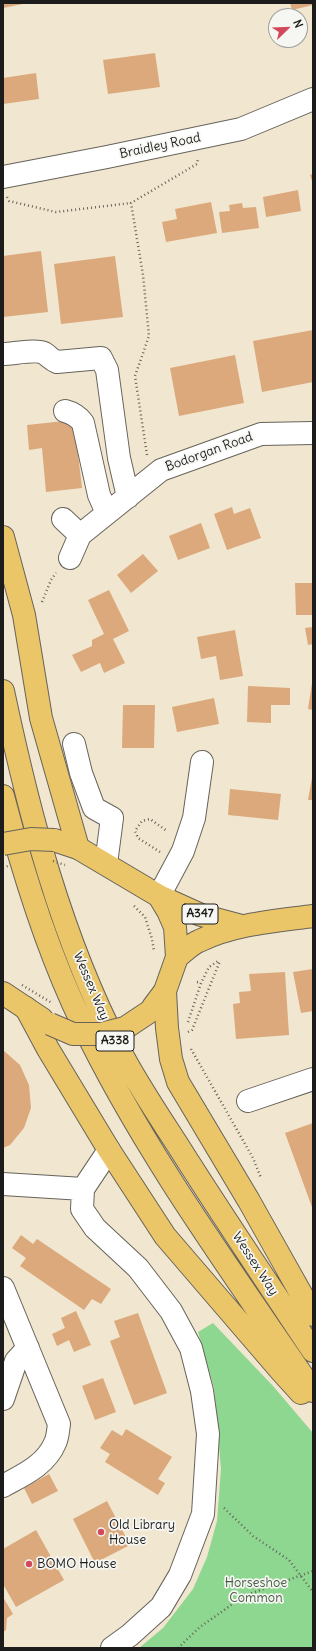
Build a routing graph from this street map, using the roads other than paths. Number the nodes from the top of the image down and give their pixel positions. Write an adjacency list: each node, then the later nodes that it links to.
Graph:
1 (313, 98): 2 (street, Braidley Road)
2 (4, 186)
3 (3, 354): 6 (street)
4 (65, 411): 7 (street)
5 (313, 433): 6 (street, Bodorgan Road)
6 (128, 496): 7 (street, Bodorgan Road)
7 (108, 513): 9 (street, Bodorgan Road)
8 (63, 519): 9 (street)
9 (80, 535): 11 (street, Bodorgan Road)
10 (3, 537): 17 (main road)
11 (70, 558)
12 (3, 691): 34 (main road, Wessex Way / A338)
13 (74, 744): 18 (street)
14 (202, 762): 19 (street)
15 (3, 796): 35 (main road, Wessex Way / A338)
16 (3, 844): 17 (main road, bridge)
17 (71, 860): 18 (main road)
18 (106, 864): 19 (main road)
19 (160, 896): 21 (main road, A347); 22 (main road)
20 (313, 916): 21 (main road, A347)
21 (242, 926): 22 (main road, A347)
22 (177, 957): 24 (main road)
23 (13, 989): 25 (main road)
24 (166, 991): 25 (main road, bridge); 32 (main road)
25 (26, 1008): 28 (main road)
26 (313, 1079): 27 (street)
27 (248, 1101)
28 (109, 1150): 30 (street); 37 (main road)
29 (3, 1184): 30 (street)
30 (83, 1189): 39 (street)
31 (3, 1288): 33 (street)
32 (313, 1314)
33 (28, 1348): 36 (street); 38 (street)
34 (313, 1351)
35 (313, 1391)
36 (3, 1399)
37 (313, 1405)
38 (3, 1486)
39 (112, 1648)

